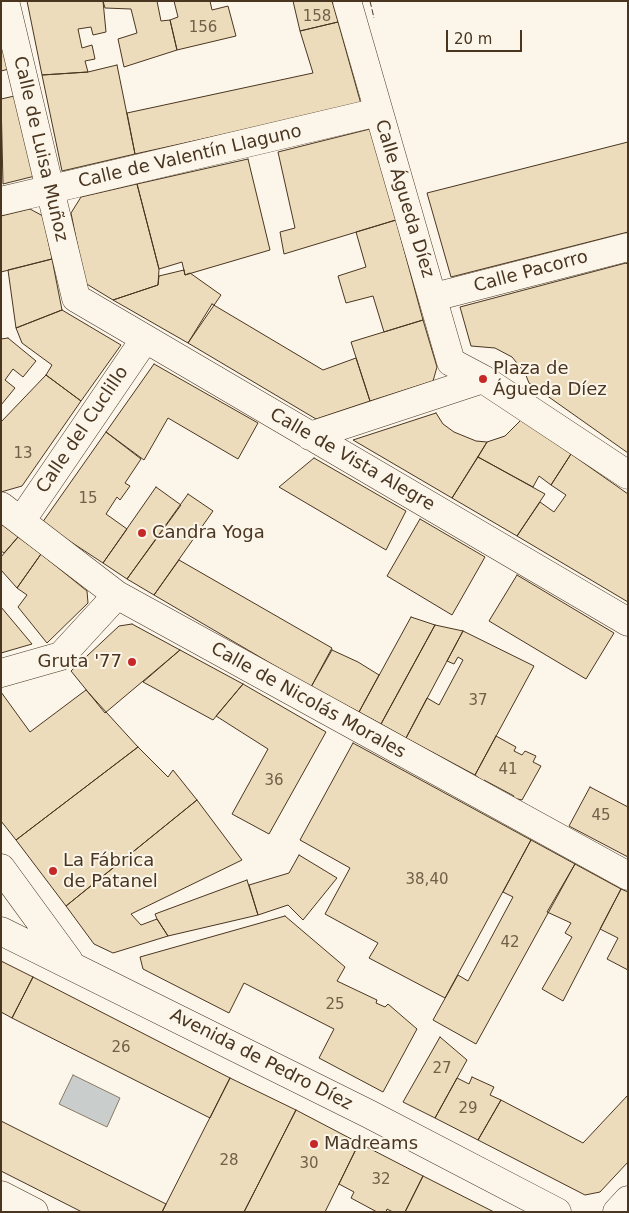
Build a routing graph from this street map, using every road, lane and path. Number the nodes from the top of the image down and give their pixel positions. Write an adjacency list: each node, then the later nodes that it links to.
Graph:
1 (5, 1): 4 (street, Calle de Luisa Muñoz)
2 (347, 1): 3 (street, Calle Águeda Díez)
3 (378, 112): 4 (street, Calle de Valentín Llaguno); 8 (street, Calle Águeda Díez)
4 (50, 190): 5 (street, Calle de Valentín Llaguno); 7 (street, Calle de Luisa Muñoz)
5 (1, 201)
6 (628, 247): 8 (street, Calle Pacorro)
7 (76, 298): 9 (street, Calle de Vista Alegre)
8 (434, 298): 10 (street, Calle Águeda Díez)
9 (145, 339): 11 (street, Calle de Vista Alegre); 13 (street, Calle del Cuclillo)
10 (483, 379): 11 (street); 12 (street, Calle Águeda Díez)
11 (310, 436): 15 (street, Calle de Vista Alegre)
12 (628, 475)
13 (11, 514): 14 (street, Calle de Nicolás Morales)
14 (117, 595): 16 (street); 18 (street, Calle de Nicolás Morales)
15 (628, 622)
16 (1, 673)
17 (1, 868): 20 (street, Avenida de Pedro Díez)
18 (628, 876)
19 (1, 931): 20 (street)
20 (71, 964): 24 (street, Avenida de Pedro Díez)
21 (1, 1195): 23 (street)
22 (628, 1200): 25 (street)
23 (34, 1212)
24 (557, 1212)
25 (617, 1212)

